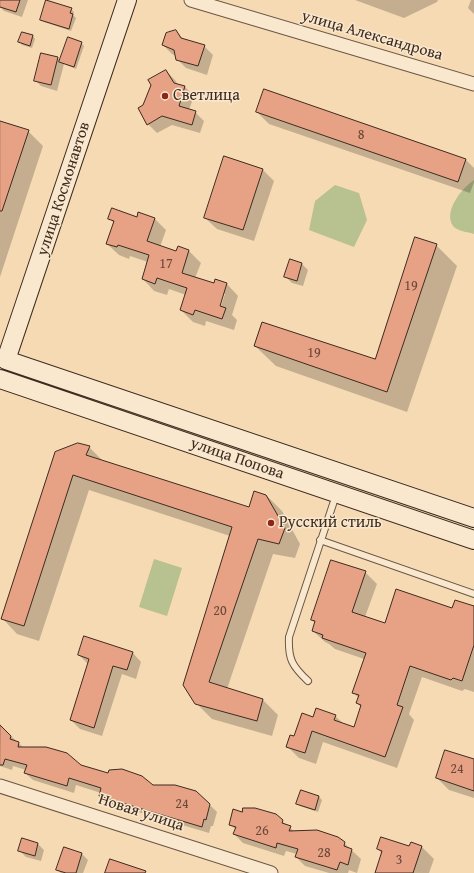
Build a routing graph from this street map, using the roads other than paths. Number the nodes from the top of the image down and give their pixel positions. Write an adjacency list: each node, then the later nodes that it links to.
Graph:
1 (127, 0): 4 (main road, улица Космонавтов)
2 (191, 0): 3 (street, улица Александрова)
3 (474, 84)
4 (3, 359): 5 (street, улица Космонавтов); 7 (main road, улица Попова)
5 (0, 379): 6 (main road, улица Попова)
6 (336, 493): 8 (lane); 9 (main road, улица Попова)
7 (474, 518)
8 (320, 540): 10 (lane); 11 (lane)
9 (474, 540)
10 (474, 594)
11 (308, 681)
12 (0, 786): 13 (street, Новая улица)
13 (271, 873)

